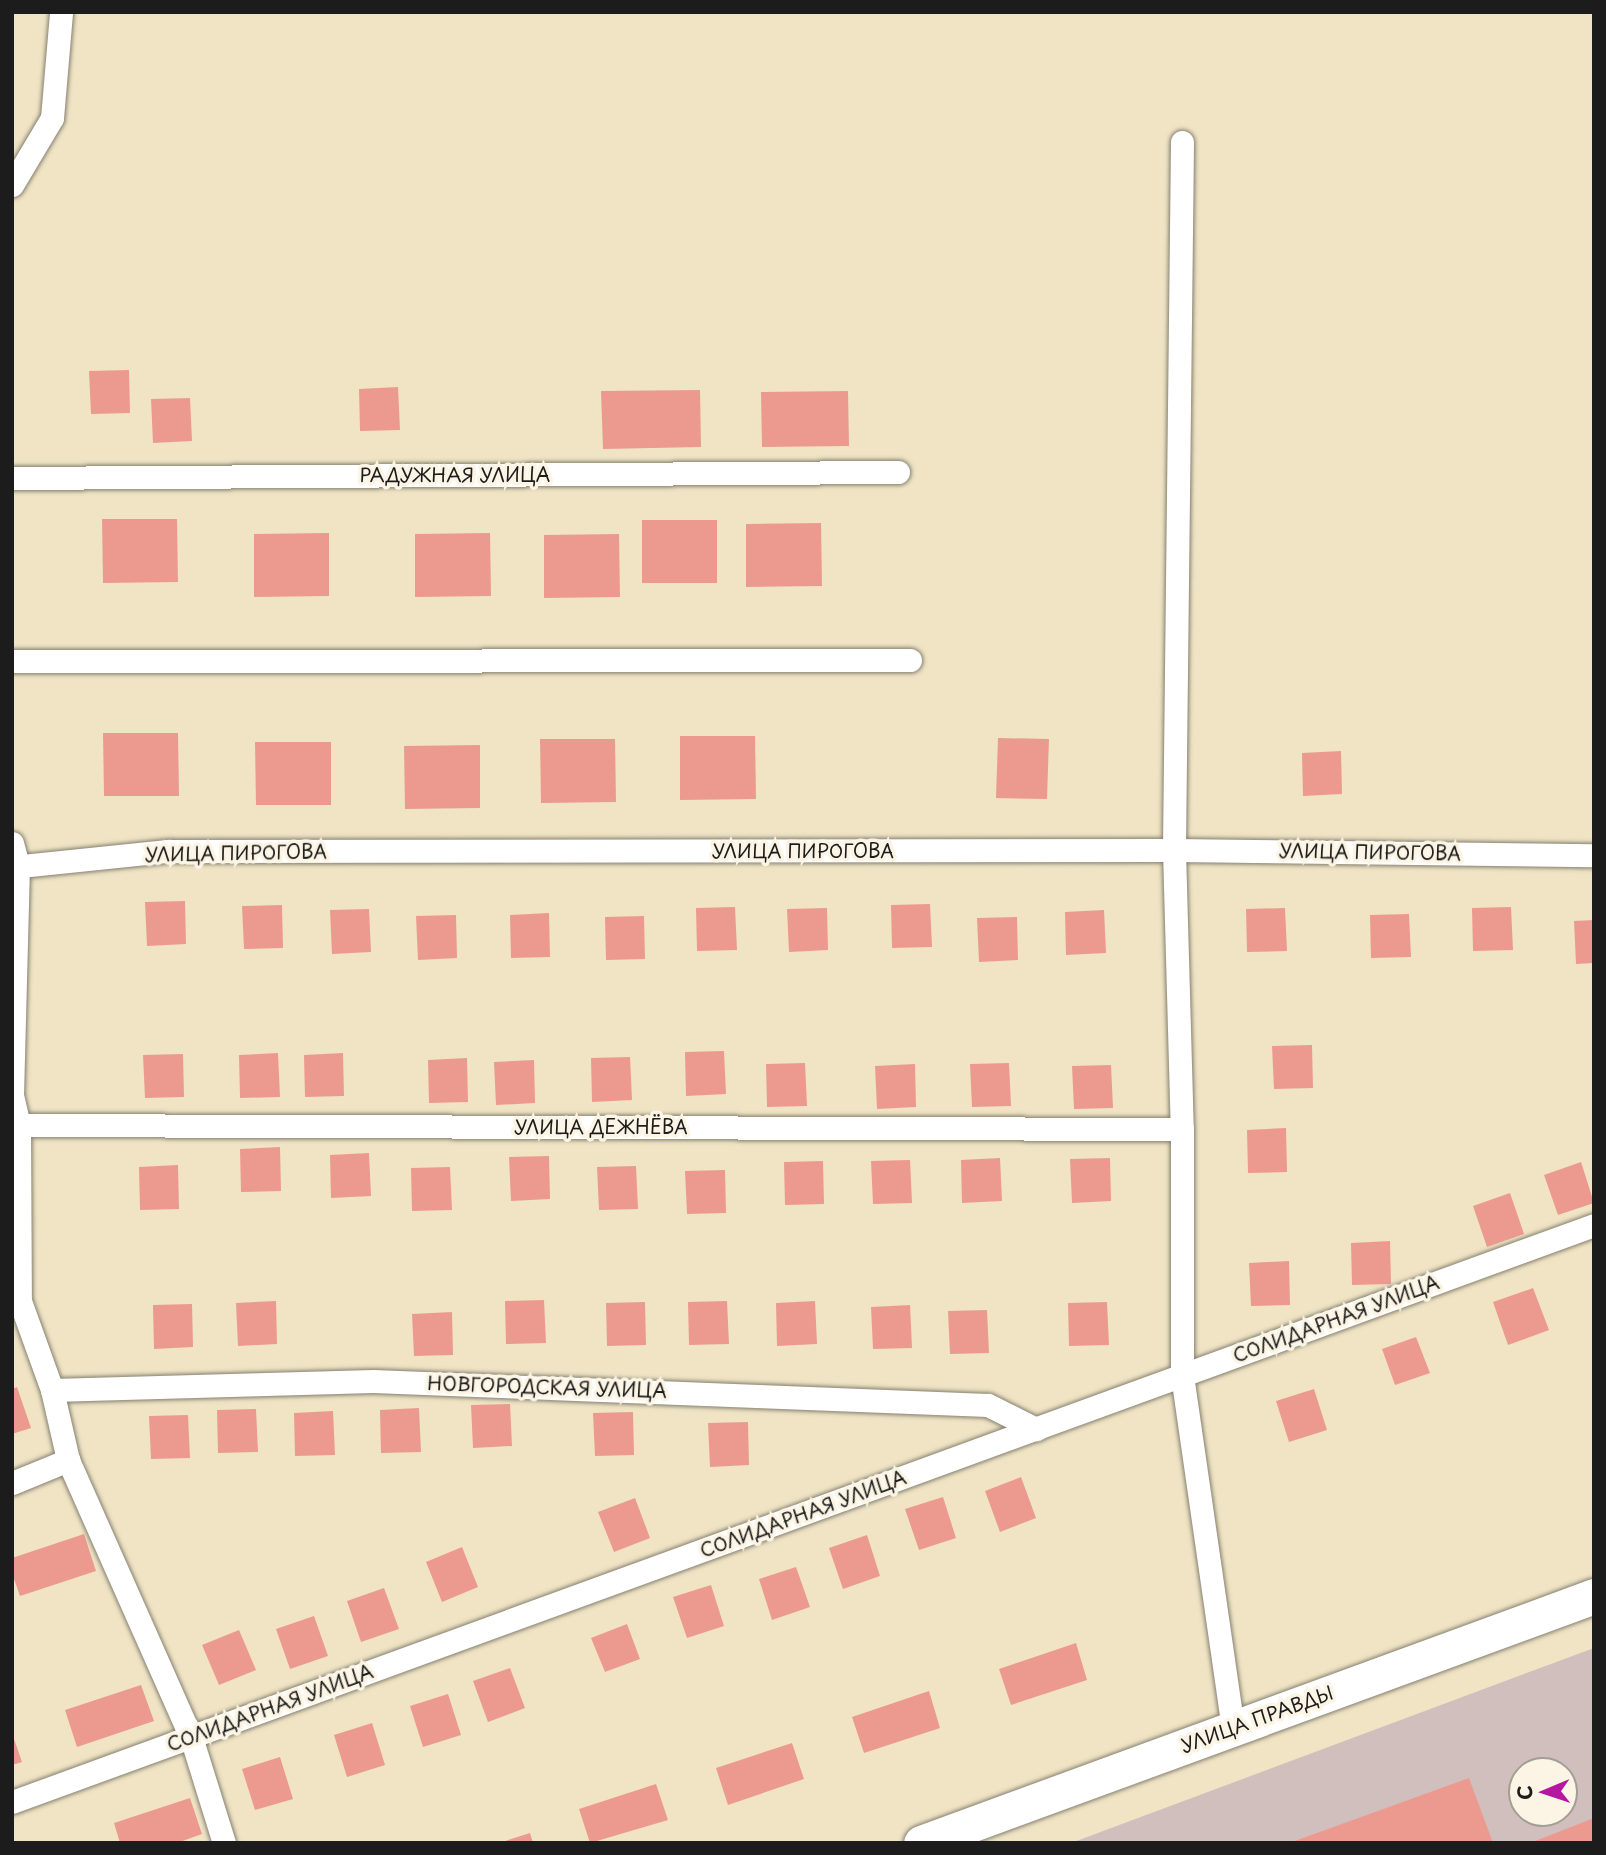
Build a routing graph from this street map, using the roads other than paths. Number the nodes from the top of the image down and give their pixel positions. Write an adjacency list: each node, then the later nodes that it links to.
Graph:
1 (61, 12): 3 (street)
2 (1182, 142): 9 (street)
3 (12, 185)
4 (898, 472): 5 (street, РАДУЖНАЯ УЛИЦА)
5 (12, 478)
6 (910, 660): 7 (street)
7 (12, 661)
8 (12, 843): 11 (street)
9 (1174, 850): 10 (street, УЛИЦА ПИРОГОВА); 11 (street, УЛИЦА ПИРОГОВА); 13 (street)
10 (1594, 855)
11 (15, 867): 12 (street)
12 (19, 1125): 13 (street, УЛИЦА ДЕЖНЁВА); 16 (street)
13 (1182, 1129): 15 (street)
14 (1594, 1225): 15 (street, СОЛИДАРНАЯ УЛИЦА)
15 (1182, 1375): 17 (street, СОЛИДАРНАЯ УЛИЦА); 21 (street)
16 (52, 1390): 17 (street, НОВГОРОДСКАЯ УЛИЦА); 18 (street)
17 (1036, 1429): 22 (street, СОЛИДАРНАЯ УЛИЦА)
18 (68, 1460): 19 (street); 22 (street)
19 (12, 1483)
20 (1594, 1595): 21 (main road, УЛИЦА ПРАВДЫ)
21 (1233, 1728): 25 (main road, УЛИЦА ПРАВДЫ)
22 (191, 1737): 23 (street, СОЛИДАРНАЯ УЛИЦА); 24 (street)
23 (12, 1802)
24 (224, 1843)
25 (921, 1843)

